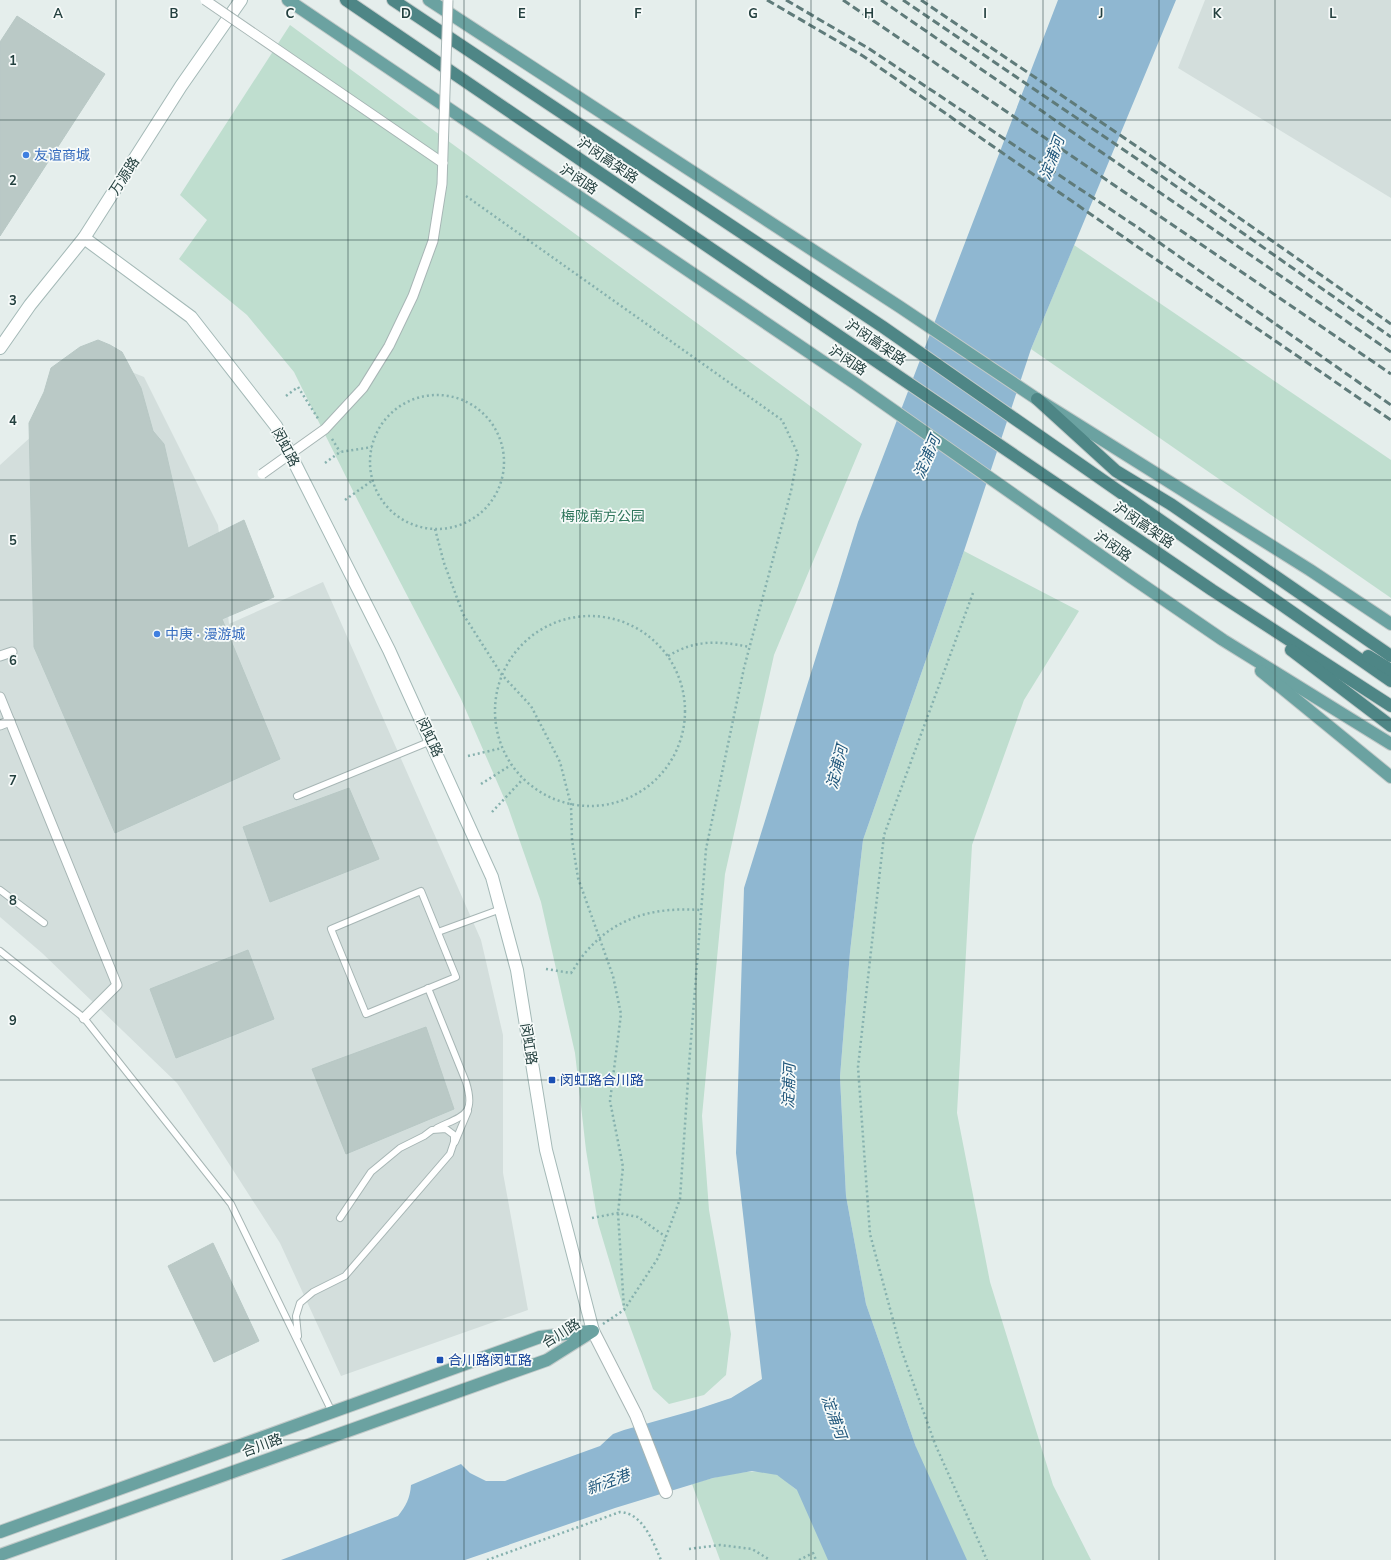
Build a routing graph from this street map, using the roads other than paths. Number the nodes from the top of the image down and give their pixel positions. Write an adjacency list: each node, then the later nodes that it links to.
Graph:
1 (205, 0): 8 (street, bridge)
2 (241, 0): 9 (main road, 万源路)
3 (288, 0): 16 (main road, 沪闵路)
4 (346, 0): 14 (highway, 沪闵高架路)
5 (393, 0): 13 (highway, 沪闵高架路)
6 (429, 0): 11 (main road)
7 (448, 0): 8 (street, bridge)
8 (443, 163): 12 (street, bridge)
9 (84, 238): 10 (main road, 万源路); 27 (main road, 闵虹路)
10 (0, 348)
11 (1037, 399): 15 (main road); 19 (highway)
12 (262, 474)
13 (1230, 569): 20 (highway); 21 (highway, 沪闵高架路)
14 (1212, 590): 23 (highway, 沪闵高架路); 26 (highway)
15 (1391, 624)
16 (1223, 640): 28 (main road, 沪闵路); 29 (main road)
17 (12, 652): 18 (street)
18 (0, 656)
19 (1391, 656)
20 (1391, 670)
21 (1391, 681)
22 (0, 697): 24 (street)
23 (1391, 706)
24 (10, 721): 25 (street); 37 (street)
25 (0, 725)
26 (1391, 726)
27 (432, 741): 30 (lane); 32 (main road, 闵虹路)
28 (1391, 744)
29 (1391, 777)
30 (297, 796)
31 (0, 890): 33 (lane)
32 (501, 909): 34 (lane); 42 (main road, 闵虹路)
33 (44, 923)
34 (438, 932): 36 (lane); 36 (lane)
35 (0, 951): 37 (lane)
36 (428, 988): 38 (lane)
37 (84, 1018): 43 (lane)
38 (469, 1108): 39 (lane); 40 (lane)
39 (432, 1130): 40 (lane); 41 (lane)
40 (453, 1146): 43 (lane)
41 (340, 1218)
42 (593, 1331): 44 (main road, 合川路); 45 (main road, 闵虹路); 47 (main road, 合川路)
43 (298, 1342): 44 (lane)
44 (332, 1412): 46 (main road, 合川路)
45 (666, 1492)
46 (0, 1532)
47 (0, 1555)

